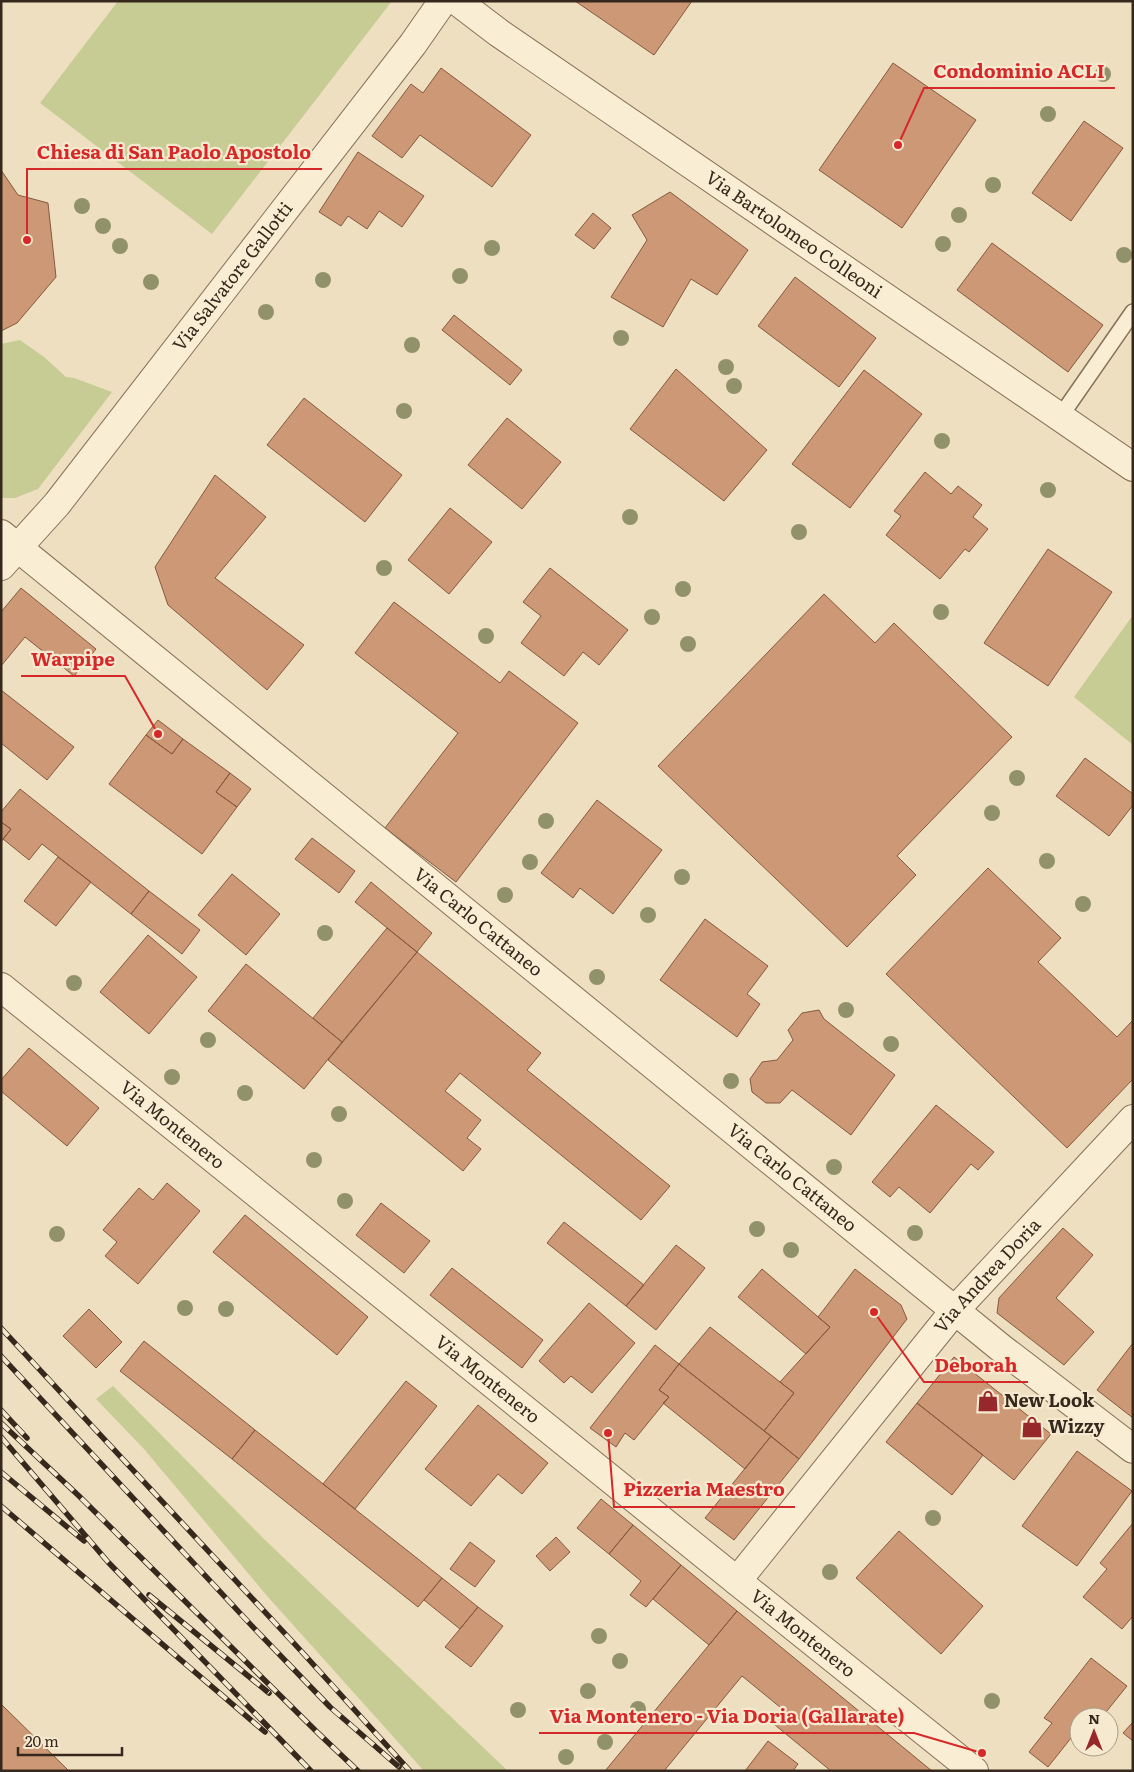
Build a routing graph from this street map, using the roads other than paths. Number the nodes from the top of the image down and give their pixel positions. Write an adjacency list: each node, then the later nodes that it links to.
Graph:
1 (443, 1): 6 (street, Via Salvatore Gallotti)
2 (456, 1): 4 (street, Via Bartolomeo Colleoni)
3 (1133, 312): 4 (lane)
4 (1060, 417): 5 (street, Via Bartolomeo Colleoni)
5 (1133, 467)
6 (7, 549): 9 (street, Via Carlo Cattaneo)
7 (1, 987): 11 (street, Via Montenero)
8 (1133, 1119): 9 (street, Via Andrea Doria)
9 (955, 1310): 10 (street, Via Carlo Cattaneo); 11 (street, Via Andrea Doria)
10 (1133, 1449)
11 (737, 1581): 12 (street, Via Montenero)
12 (974, 1771)

